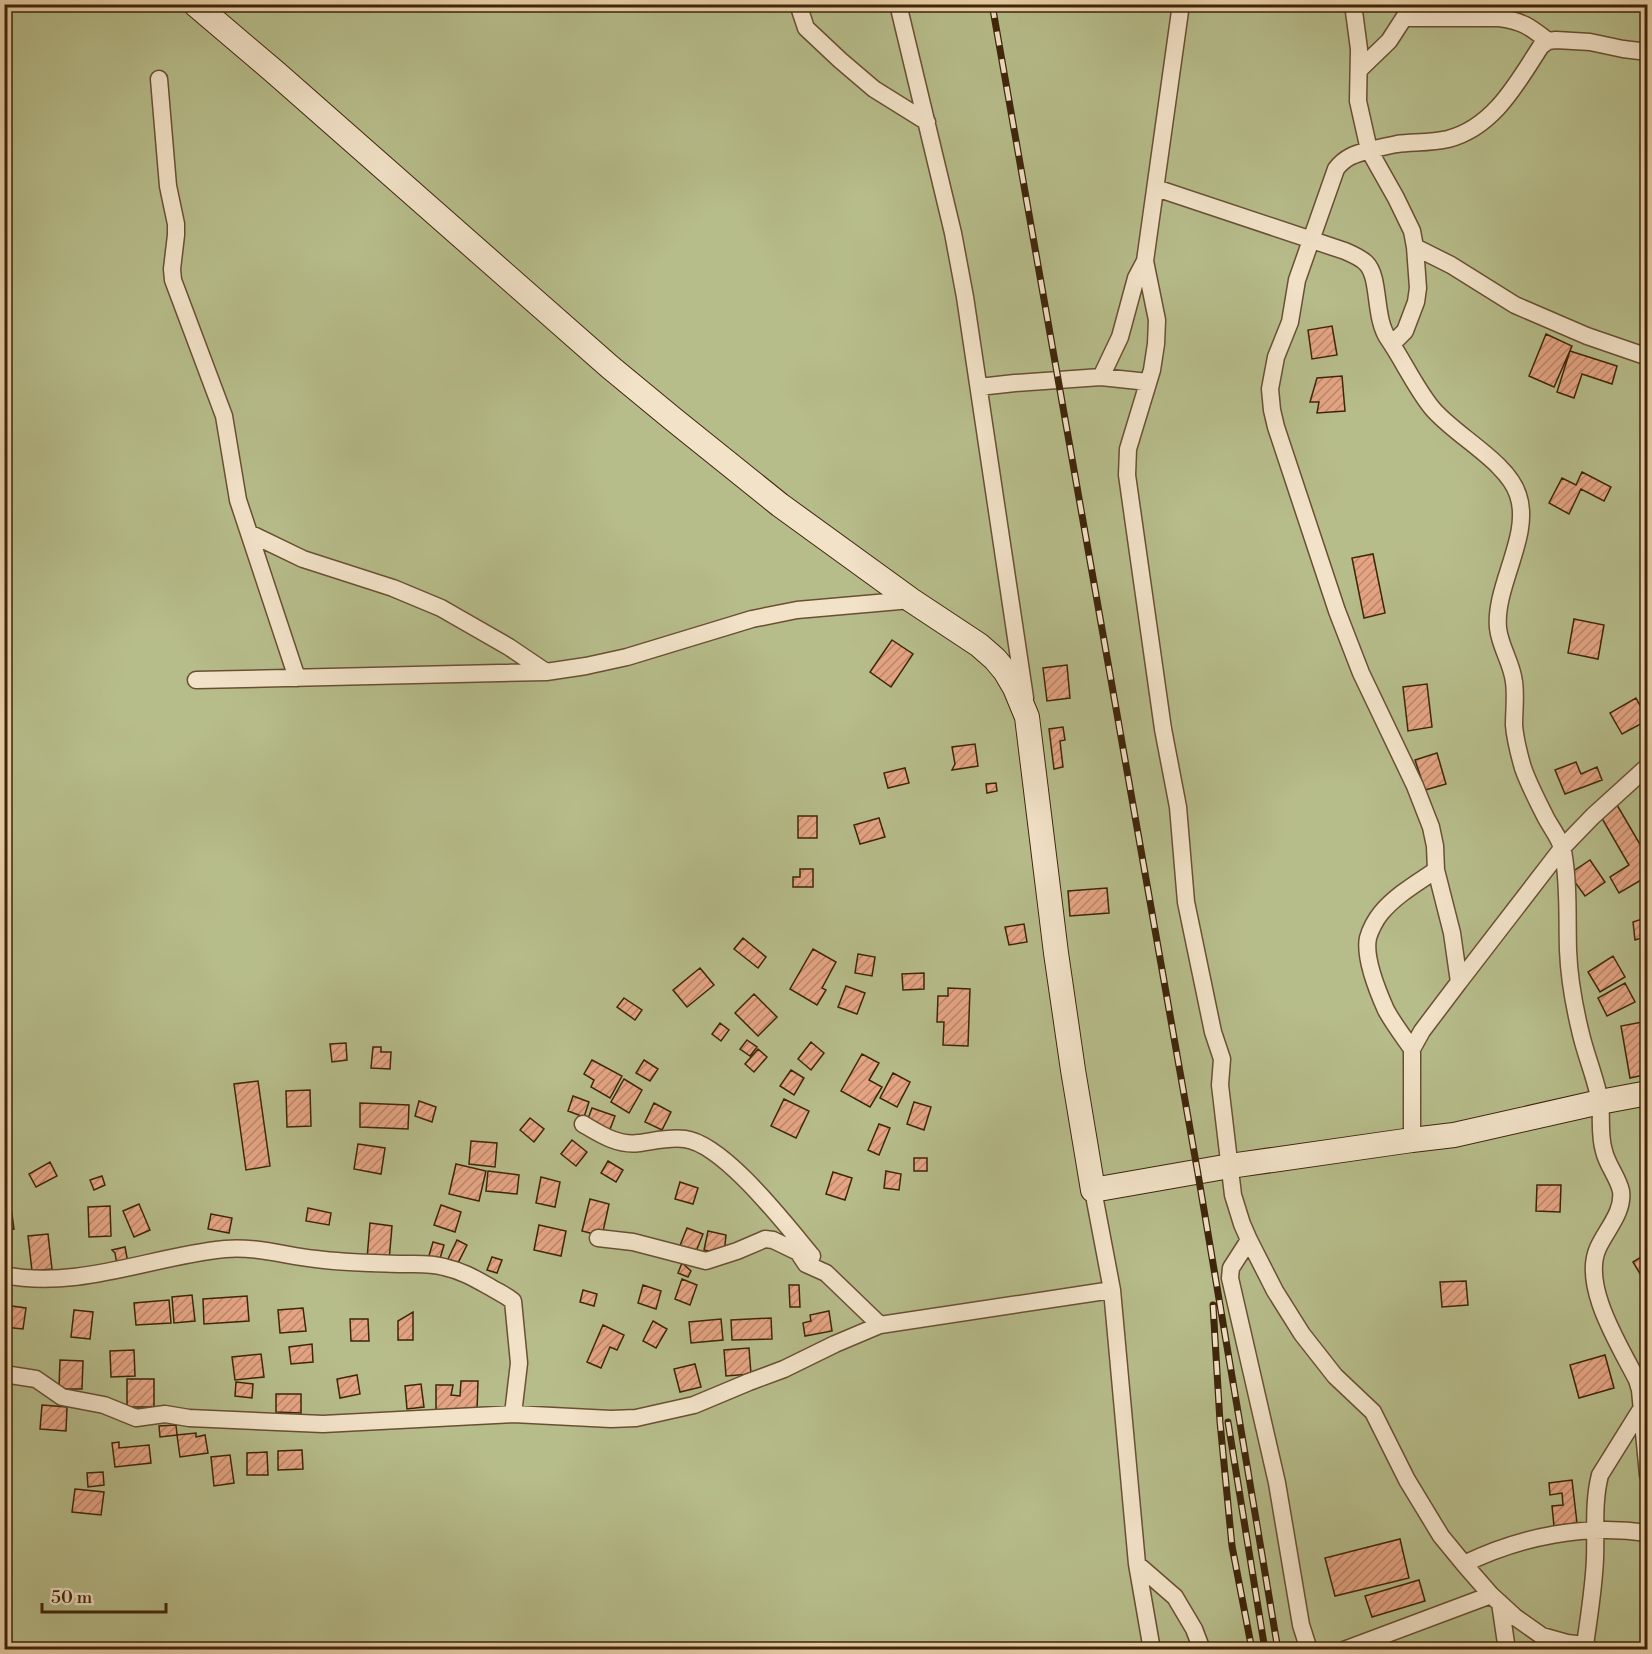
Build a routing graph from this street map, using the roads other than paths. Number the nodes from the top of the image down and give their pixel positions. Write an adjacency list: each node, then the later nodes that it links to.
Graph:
1 (195, 4): 23 (street)
2 (798, 4): 11 (street)
3 (898, 4): 11 (street)
4 (1181, 4): 13 (street)
5 (1353, 4): 9 (street)
6 (1410, 11): 7 (street); 9 (street)
7 (1548, 41): 8 (street); 12 (street)
8 (1647, 52)
9 (1359, 70): 12 (street)
10 (159, 79): 22 (street)
11 (927, 122): 21 (street)
12 (1369, 150): 14 (street); 15 (street)
13 (1156, 188): 14 (street); 16 (street)
14 (1310, 239): 17 (street); 30 (street)
15 (1415, 247): 17 (street); 18 (street)
16 (1145, 261): 19 (street); 20 (street)
17 (1392, 344): 29 (street)
18 (1646, 353)
19 (1101, 377): 20 (street); 21 (street)
20 (1148, 382): 37 (street)
21 (979, 387): 27 (street)
22 (249, 533): 24 (street); 25 (street)
23 (911, 600): 24 (street); 27 (street)
24 (546, 672): 25 (street)
25 (297, 678): 26 (street)
26 (196, 680)
27 (1028, 717): 38 (street)
28 (1647, 766): 29 (street)
29 (1563, 847): 31 (street); 34 (street)
30 (1436, 870): 31 (street); 32 (street)
31 (1459, 982): 32 (street)
32 (1412, 1049): 36 (street)
33 (1647, 1093): 34 (street)
34 (1600, 1102): 36 (street); 46 (street)
35 (583, 1124): 41 (street)
36 (1412, 1140): 37 (street)
37 (1230, 1166): 38 (street); 40 (street)
38 (1094, 1190): 43 (street)
39 (598, 1238): 41 (street)
40 (1249, 1240): 52 (street); 57 (street)
41 (826, 1273): 44 (street)
42 (4, 1275): 47 (street)
43 (1112, 1290): 44 (street); 51 (street)
44 (880, 1325): 47 (street)
45 (4, 1374): 47 (street)
46 (1643, 1406): 48 (street); 49 (street)
47 (513, 1414)
48 (1647, 1475)
49 (1594, 1530): 50 (street); 52 (street); 54 (street)
50 (1647, 1533)
51 (1137, 1564): 55 (street); 56 (street)
52 (1464, 1564): 53 (street)
53 (1496, 1599): 54 (street); 58 (street); 59 (street)
54 (1589, 1647)
55 (1152, 1650)
56 (1202, 1650)
57 (1309, 1650)
58 (1344, 1650)
59 (1507, 1650)

